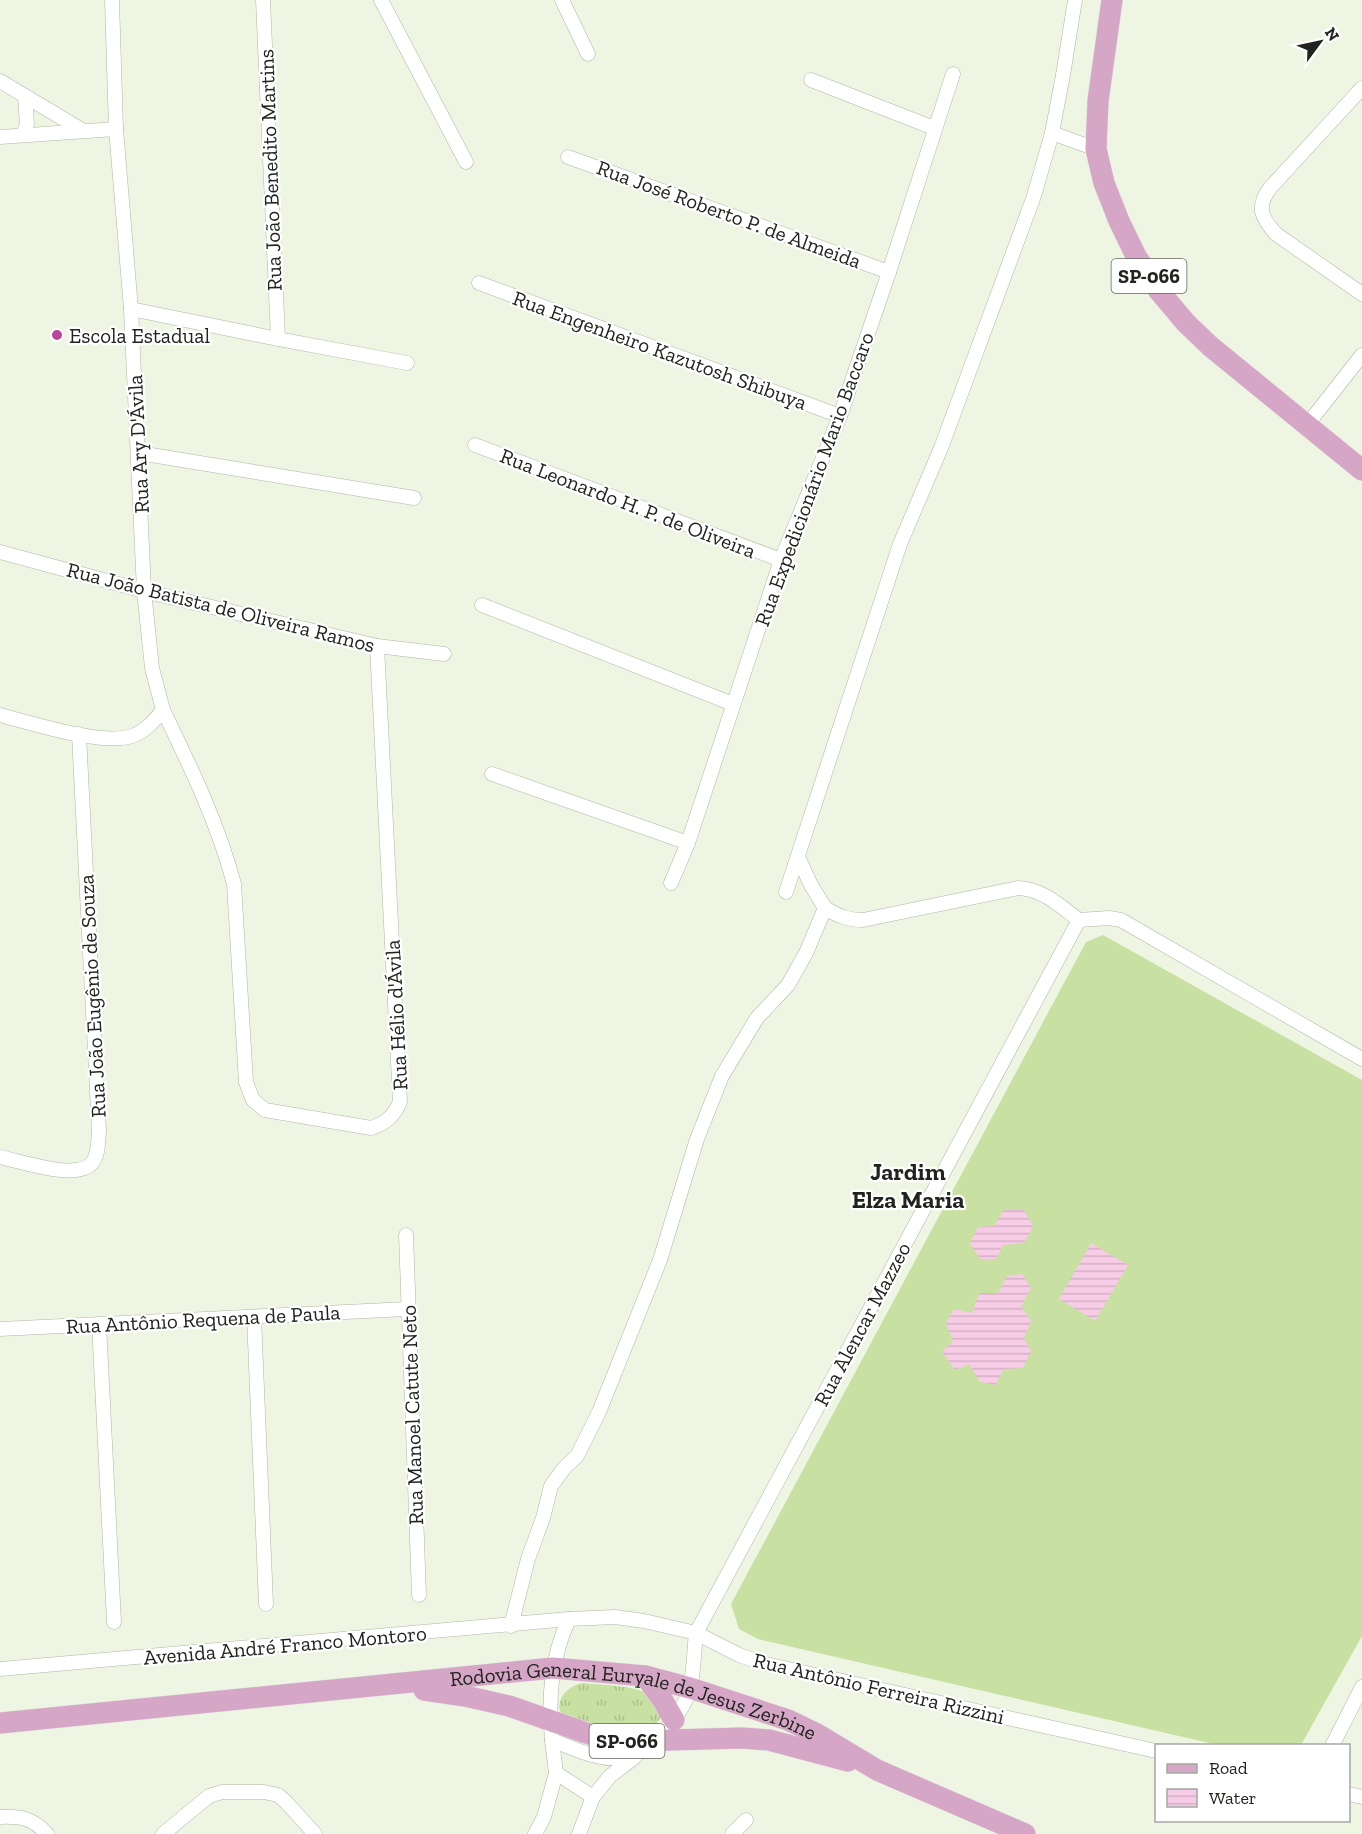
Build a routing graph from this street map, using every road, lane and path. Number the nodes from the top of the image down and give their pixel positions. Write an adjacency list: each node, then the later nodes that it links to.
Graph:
1 (111, 0): 14 (street, Rua Ary D'Ávila)
2 (263, 0): 26 (street, Rua João Benedito Martins)
3 (381, 0): 21 (street)
4 (562, 0): 7 (street)
5 (1075, 0): 16 (street)
6 (1112, 0): 19 (main road, SP-066)
7 (588, 54)
8 (953, 74): 13 (street, Rua Expedicionário Mario Baccaro)
9 (811, 80): 13 (street)
10 (0, 81): 12 (street)
11 (1362, 88): 24 (street)
12 (25, 96): 15 (street); 17 (street)
13 (934, 128): 22 (street, Rua Expedicionário Mario Baccaro)
14 (116, 129): 15 (street); 25 (street, Rua Ary D'Ávila)
15 (82, 130): 17 (street)
16 (1052, 133): 19 (street); 47 (street)
17 (23, 135): 18 (street)
18 (0, 137)
19 (1096, 149): 30 (main road, SP-066)
20 (568, 157): 22 (street, Rua José Roberto P. de Almeida)
21 (466, 162)
22 (889, 272): 29 (street, Rua Expedicionário Mario Baccaro)
23 (479, 284): 29 (street, Rua Engenheiro Kazutosh Shibuya)
24 (1362, 294)
25 (131, 309): 26 (street); 32 (street, Rua Ary D'Ávila)
26 (278, 339): 28 (street)
27 (1362, 355): 30 (street)
28 (407, 363)
29 (840, 416): 36 (street, Rua Expedicionário Mario Baccaro)
30 (1307, 425): 33 (main road, SP-066)
31 (475, 445): 36 (street, Rua Leonardo H. P. de Oliveira)
32 (139, 453): 34 (street); 37 (street, Rua Ary D'Ávila)
33 (1362, 470)
34 (414, 498)
35 (0, 552): 37 (street, Rua João Batista de Oliveira Ramos)
36 (781, 560): 41 (street, Rua Expedicionário Mario Baccaro)
37 (144, 591): 39 (street, Rua João Batista de Oliveira Ramos); 42 (street, Rua Ary D'Ávila)
38 (482, 605): 41 (street)
39 (377, 646): 40 (street, Rua João Batista de Oliveira Ramos); 42 (street, Rua Hélio d'Ávila)
40 (444, 654)
41 (733, 704): 46 (street, Rua Expedicionário Mario Baccaro)
42 (163, 710): 44 (street)
43 (0, 715): 44 (street)
44 (79, 734): 53 (street, Rua João Eugênio de Souza)
45 (492, 774): 46 (street)
46 (688, 843): 48 (street, Rua Expedicionário Mario Baccaro)
47 (798, 856): 49 (street); 50 (street)
48 (671, 884)
49 (786, 892)
50 (825, 908): 51 (street); 63 (street)
51 (1079, 920): 52 (street); 64 (street, Rua Alencar Mazzeo)
52 (1362, 1059)
53 (0, 1157)
54 (406, 1235): 55 (street, Rua Manoel Catute Neto)
55 (407, 1309): 56 (street, Rua Antônio Requena de Paula); 59 (street, Rua Manoel Catute Neto)
56 (254, 1317): 57 (street, Rua Antônio Requena de Paula); 60 (street)
57 (99, 1324): 58 (street, Rua Antônio Requena de Paula); 62 (street)
58 (0, 1329)
59 (419, 1595)
60 (266, 1604)
61 (569, 1619): 63 (street, Avenida André Franco Montoro); 64 (street, Rua Antônio Ferreira Rizzini); 65 (street)
62 (114, 1622)
63 (511, 1626): 66 (street, Avenida André Franco Montoro)
64 (696, 1633): 69 (street); 76 (street, Rua Antônio Ferreira Rizzini)
65 (553, 1668): 67 (main road, Rodovia General Euryale de Jesus Zerbine / SP-066); 68 (main road, Rodovia General Euryale de Jesus Zerbine / SP-066); 73 (street)
66 (0, 1669)
67 (645, 1676): 69 (main road, Rodovia General Euryale de Jesus Zerbine / SP-066); 71 (main road)
68 (379, 1686): 72 (main road, Rodovia General Euryale de Jesus Zerbine / SP-066); 73 (main road, Rodovia General Euryale de Jesus Zerbine / SP-066)
69 (690, 1688): 71 (street); 78 (main road, Rodovia General Euryale de Jesus Zerbine / SP-066)
70 (1362, 1688): 75 (street)
71 (674, 1720): 74 (street)
72 (0, 1723)
73 (551, 1730): 74 (main road, Rodovia General Euryale de Jesus Zerbine / SP-066); 77 (street); 79 (street)
74 (658, 1740): 77 (street); 78 (main road, Rodovia General Euryale de Jesus Zerbine / SP-066)
75 (1333, 1744)
76 (1155, 1751)
77 (639, 1755): 80 (street)
78 (877, 1770): 89 (main road, Rodovia General Euryale de Jesus Zerbine / SP-066)
79 (556, 1773): 80 (street); 86 (street)
80 (593, 1797): 87 (street)
81 (0, 1817): 83 (street)
82 (746, 1820): 88 (street)
83 (47, 1834)
84 (163, 1834): 85 (street)
85 (315, 1834)
86 (535, 1834)
87 (579, 1834)
88 (732, 1834)
89 (1025, 1834)

